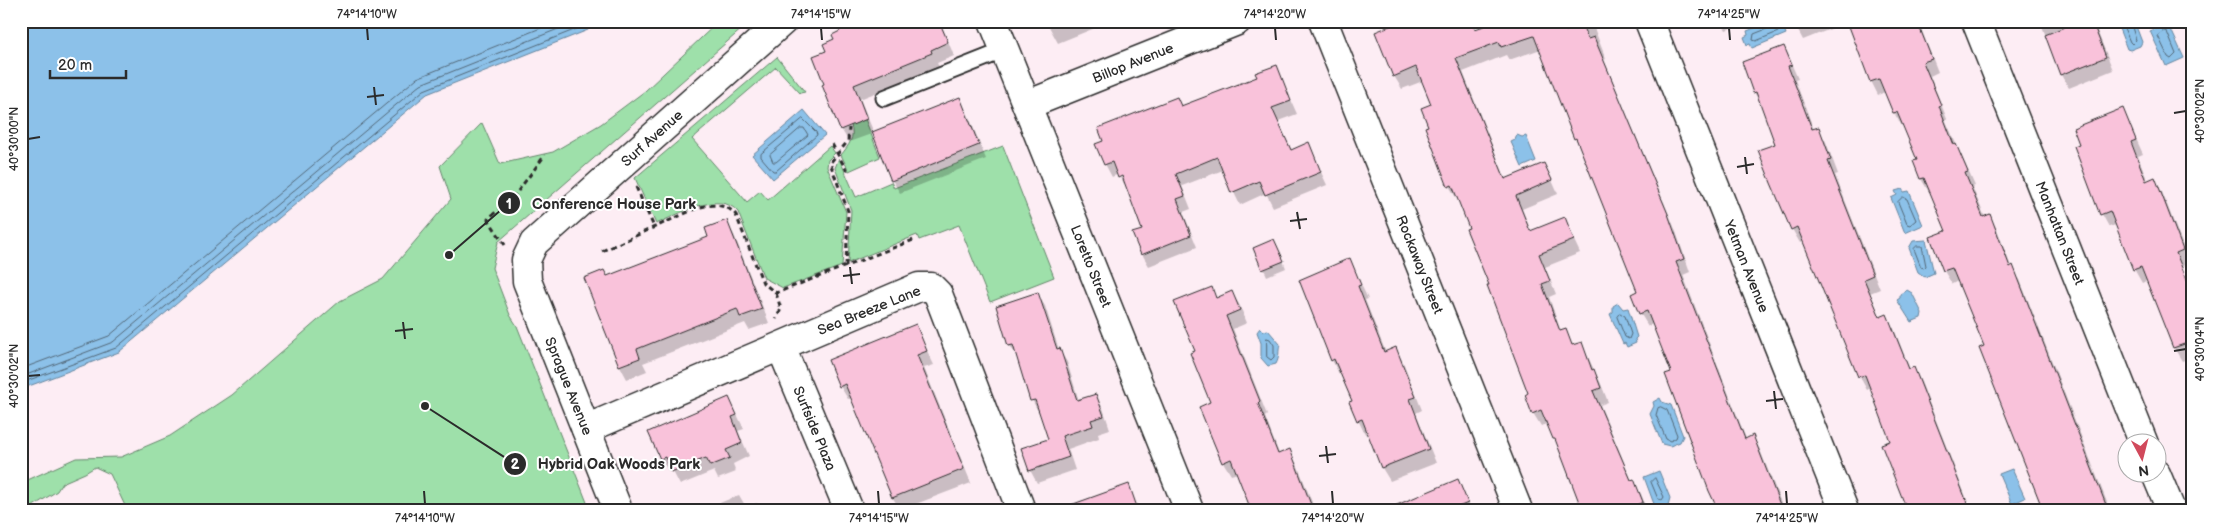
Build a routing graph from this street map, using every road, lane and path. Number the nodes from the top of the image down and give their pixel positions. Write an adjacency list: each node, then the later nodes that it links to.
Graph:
1 (783, 21): 19 (street, Surf Avenue)
2 (993, 21): 7 (street, Loretto Street)
3 (1237, 21): 9 (street, Billop Avenue)
4 (1322, 21): 29 (street, Rockaway Street)
5 (1649, 21): 30 (street, Yetman Avenue)
6 (1976, 21): 23 (street, Manhattan Street)
7 (1005, 50): 8 (lane); 9 (street, Loretto Street)
8 (884, 98)
9 (1027, 105): 28 (street, Loretto Street)
10 (849, 128): 12 (path)
11 (832, 144): 12 (path)
12 (838, 153): 14 (path); 20 (path)
13 (546, 155): 19 (path)
14 (847, 171)
15 (636, 185): 16 (path)
16 (654, 227): 18 (path); 20 (path)
17 (916, 239): 20 (path)
18 (602, 251)
19 (526, 260): 22 (street, Sprague Avenue)
20 (846, 266)
21 (781, 347): 22 (street, Sea Breeze Lane); 26 (street, Surfside Plaza); 27 (street, Sea Breeze Lane)
22 (586, 429): 25 (street, Sprague Avenue)
23 (2140, 434)
24 (2160, 484): 31 (street)
25 (618, 510)
26 (849, 510)
27 (1021, 510)
28 (1189, 510)
29 (1518, 510)
30 (1844, 510)
31 (2171, 510)

